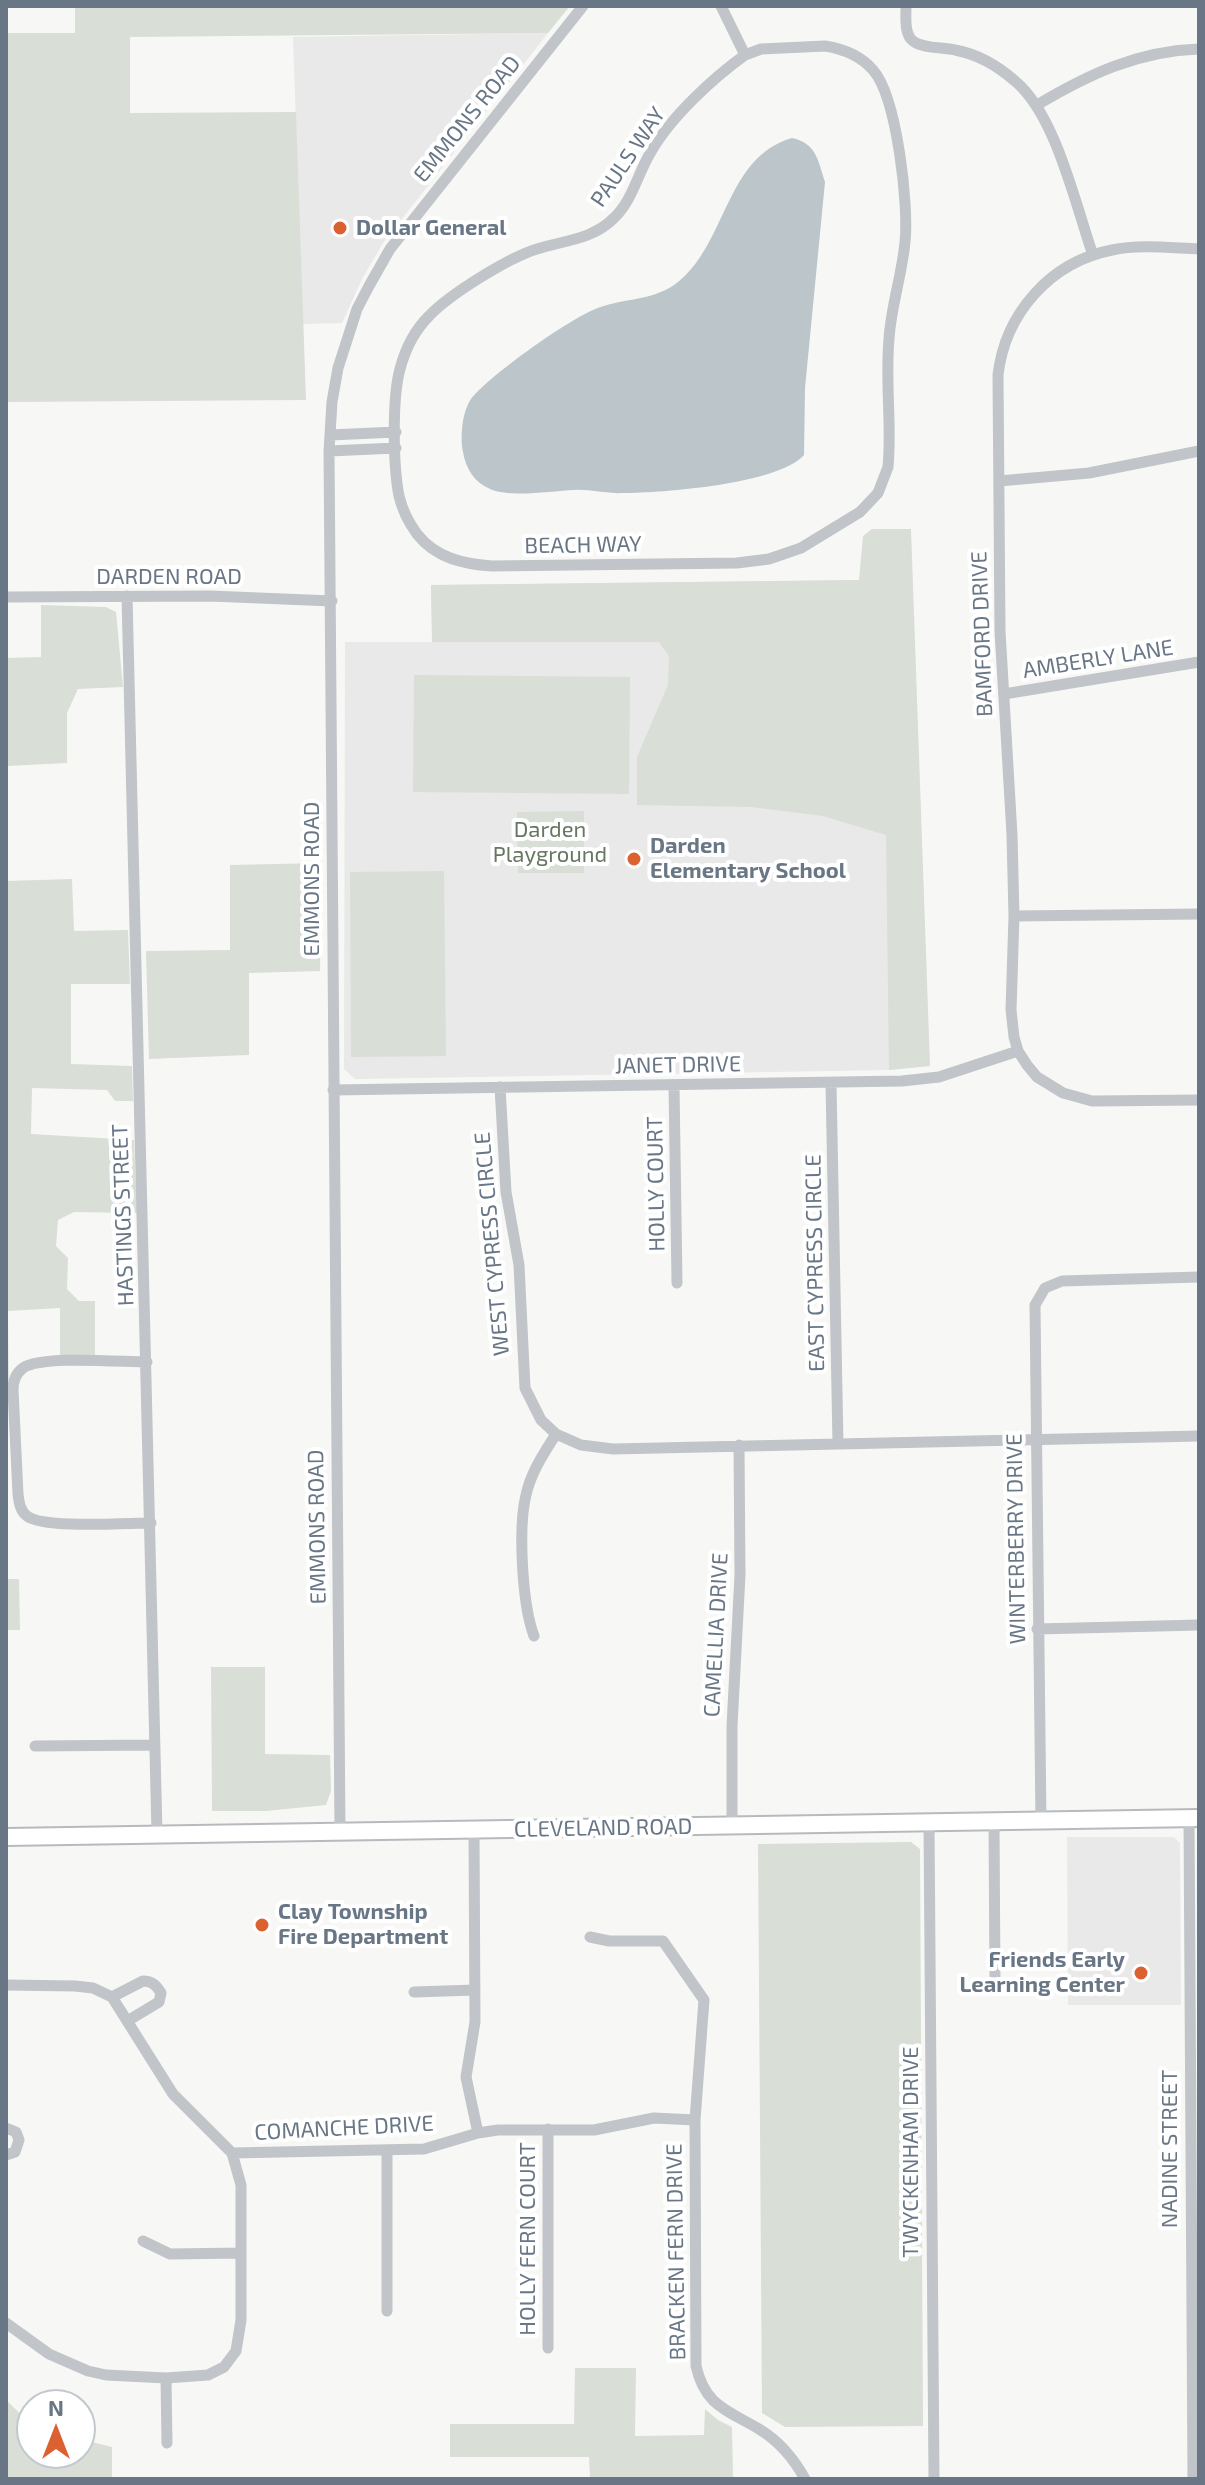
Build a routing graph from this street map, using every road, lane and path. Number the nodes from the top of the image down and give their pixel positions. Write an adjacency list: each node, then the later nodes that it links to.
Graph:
1 (582, 6): 10 (street, EMMONS ROAD)
2 (721, 6): 5 (street)
3 (906, 6): 6 (street)
4 (1199, 49): 6 (street)
5 (745, 55): 9 (street, PAULS WAY); 11 (street, BEACH WAY)
6 (1037, 105): 8 (street)
7 (1199, 249): 8 (street, BAMFORD DRIVE)
8 (1093, 255): 14 (street, BAMFORD DRIVE)
9 (396, 432): 10 (street); 11 (street, BEACH WAY)
10 (330, 435): 12 (street, EMMONS ROAD)
11 (396, 448): 12 (street)
12 (329, 451): 17 (street, EMMONS ROAD)
13 (1199, 451): 14 (street)
14 (999, 481): 19 (street, BAMFORD DRIVE)
15 (127, 596): 16 (street, DARDEN ROAD); 17 (street, DARDEN ROAD); 30 (street, HASTINGS STREET)
16 (6, 597)
17 (332, 601): 26 (street, EMMONS ROAD)
18 (1199, 662): 19 (street, AMBERLY LANE)
19 (1004, 694): 21 (street, BAMFORD DRIVE)
20 (1199, 914): 21 (street)
21 (1014, 916): 22 (street, BAMFORD DRIVE)
22 (1018, 1051): 23 (street, JANET DRIVE); 27 (street)
23 (831, 1083): 24 (street, JANET DRIVE); 34 (street, EAST CYPRESS CIRCLE)
24 (674, 1085): 25 (street, JANET DRIVE); 29 (street, HOLLY COURT)
25 (500, 1087): 26 (street, JANET DRIVE); 31 (street, WEST CYPRESS CIRCLE)
26 (333, 1090): 48 (street, EMMONS ROAD)
27 (1199, 1100)
28 (1199, 1277): 33 (street, WINTERBERRY DRIVE)
29 (677, 1283)
30 (147, 1362): 36 (street, HASTINGS STREET); 36 (street)
31 (556, 1434): 35 (street); 39 (street)
32 (1199, 1436): 33 (street)
33 (1036, 1440): 34 (street); 38 (street, WINTERBERRY DRIVE)
34 (838, 1444): 35 (street)
35 (739, 1445): 46 (street, CAMELLIA DRIVE)
36 (151, 1523): 40 (street, HASTINGS STREET)
37 (1199, 1625): 38 (street)
38 (1037, 1629): 43 (street, WINTERBERRY DRIVE)
39 (534, 1636)
40 (154, 1745): 41 (street); 49 (street, HASTINGS STREET)
41 (35, 1746)
42 (1194, 1819): 43 (main road, CLEVELAND ROAD); 74 (street, NADINE STREET)
43 (1041, 1822): 44 (main road, CLEVELAND ROAD)
44 (994, 1823): 45 (main road, CLEVELAND ROAD); 52 (street)
45 (929, 1824): 46 (main road, CLEVELAND ROAD); 73 (street, TWYCKENHAM DRIVE)
46 (732, 1827): 47 (main road, CLEVELAND ROAD)
47 (474, 1830): 48 (main road, CLEVELAND ROAD); 54 (street)
48 (340, 1831): 49 (main road, CLEVELAND ROAD)
49 (157, 1834): 50 (main road, CLEVELAND ROAD)
50 (6, 1837)
51 (590, 1937): 58 (street, BRACKEN FERN DRIVE)
52 (995, 1982)
53 (6, 1985): 56 (street)
54 (475, 1990): 55 (street); 61 (street)
55 (414, 1992)
56 (112, 1997): 57 (street); 57 (street)
57 (129, 2020): 63 (street)
58 (695, 2120): 60 (street, COMANCHE DRIVE); 72 (street, BRACKEN FERN DRIVE)
59 (6, 2128): 64 (street)
60 (548, 2129): 61 (street, COMANCHE DRIVE); 69 (street, HOLLY FERN COURT)
61 (478, 2133): 62 (street, COMANCHE DRIVE)
62 (387, 2150): 63 (street, COMANCHE DRIVE); 67 (street)
63 (232, 2153): 66 (street)
64 (6, 2155)
65 (143, 2241): 66 (street)
66 (241, 2253): 70 (street)
67 (387, 2311)
68 (6, 2323): 70 (street)
69 (548, 2348)
70 (166, 2378): 71 (street)
71 (167, 2443)
72 (805, 2479)
73 (934, 2479)
74 (1193, 2479)

